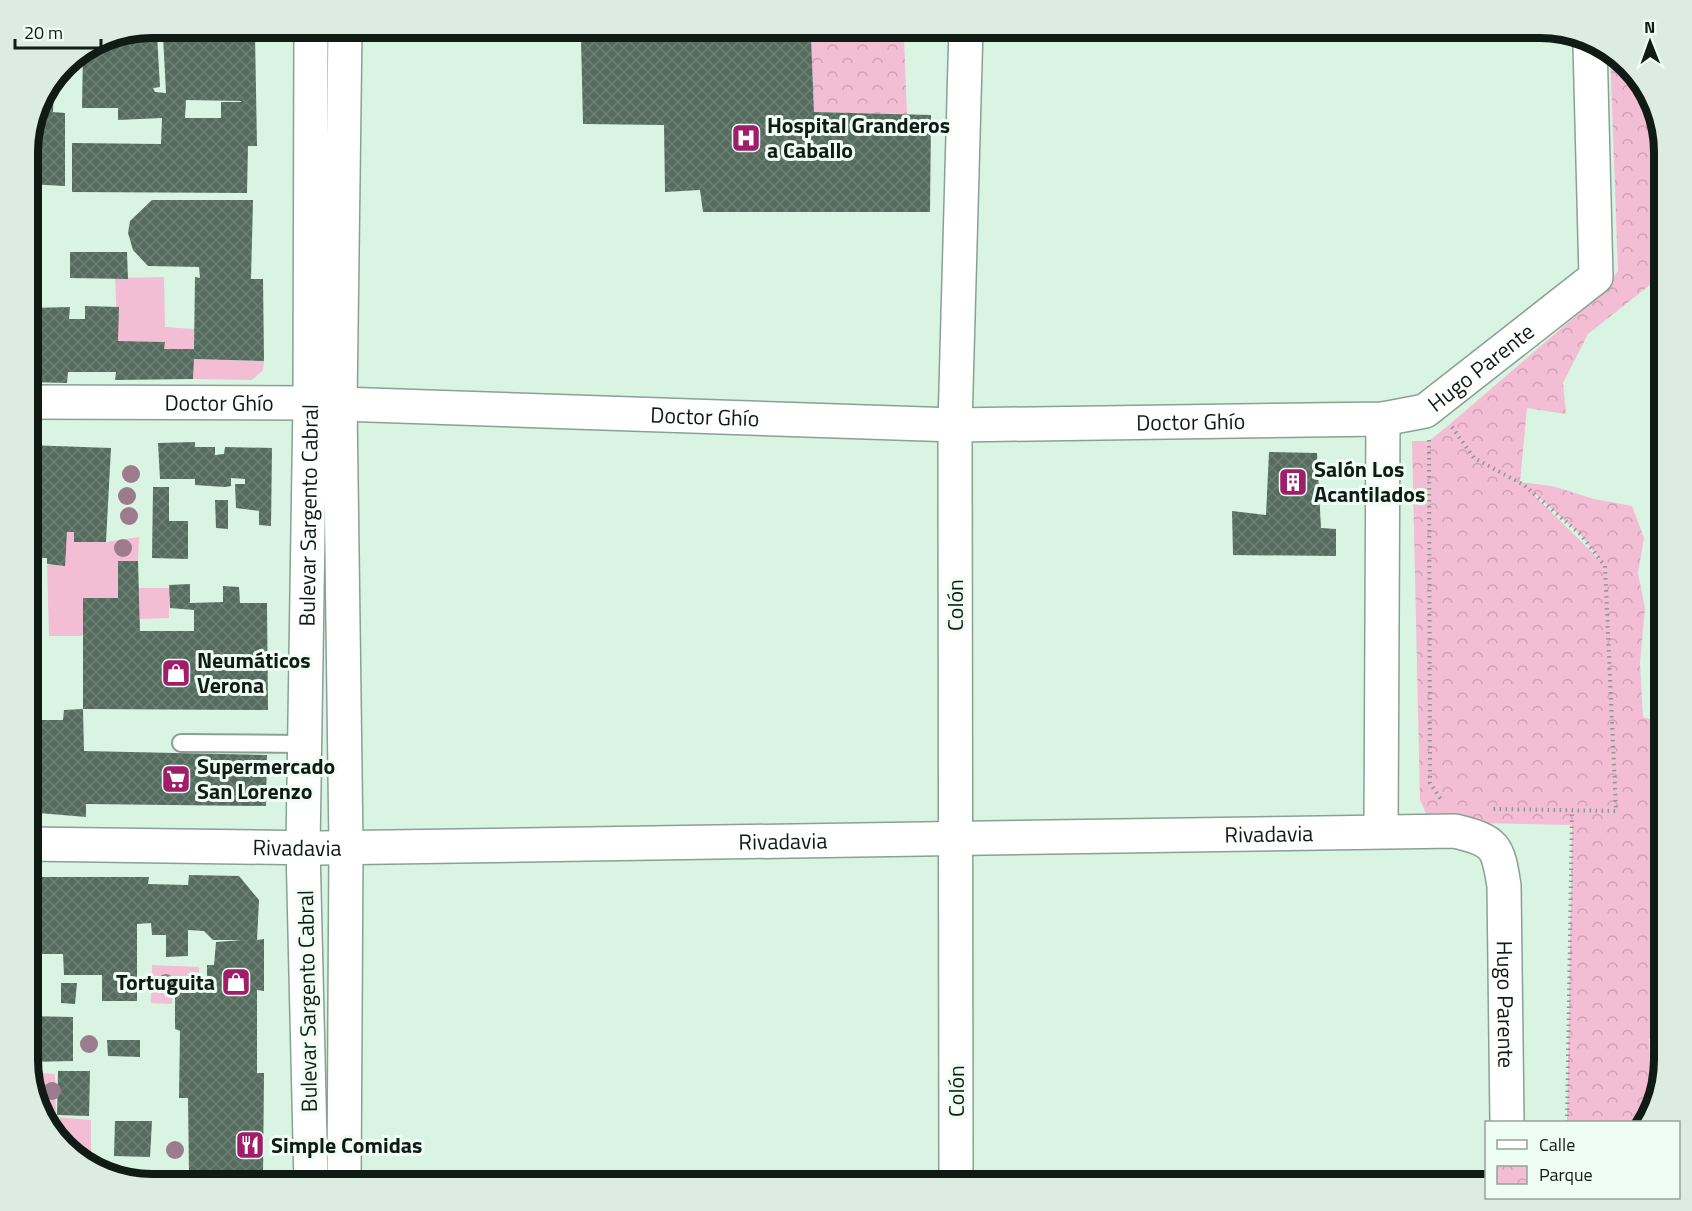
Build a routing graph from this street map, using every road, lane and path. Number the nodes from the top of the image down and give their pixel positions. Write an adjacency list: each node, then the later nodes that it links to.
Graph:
1 (311, 38): 6 (street, Bulevar Sargento Cabral)
2 (344, 38): 6 (street, Bulevar Sargento Cabral)
3 (966, 38): 9 (street, Colón)
4 (1590, 49): 7 (street, Hugo Parente)
5 (38, 402): 6 (street, Doctor Ghío)
6 (325, 404): 9 (street, Doctor Ghío); 12 (street, Bulevar Sargento Cabral); 19 (street, Bulevar Sargento Cabral)
7 (1383, 419): 9 (street, Doctor Ghío); 16 (street)
8 (1450, 424): 15 (path)
9 (955, 425): 17 (street, Colón)
10 (1429, 433): 13 (path)
11 (182, 742): 12 (lane)
12 (305, 744): 20 (street, Bulevar Sargento Cabral)
13 (1446, 808)
14 (1492, 809): 15 (path)
15 (1572, 812): 23 (path)
16 (1381, 830): 17 (street, Rivadavia); 21 (street, Rivadavia)
17 (956, 840): 19 (street, Rivadavia); 26 (street, Colón)
18 (38, 844): 20 (street, Rivadavia)
19 (346, 846): 20 (street, Rivadavia); 25 (street, Bulevar Sargento Cabral)
20 (303, 847): 24 (street, Bulevar Sargento Cabral)
21 (1504, 886): 22 (street, Hugo Parente)
22 (1507, 1121)
23 (1567, 1121)
24 (311, 1174)
25 (344, 1174)
26 (956, 1174)

